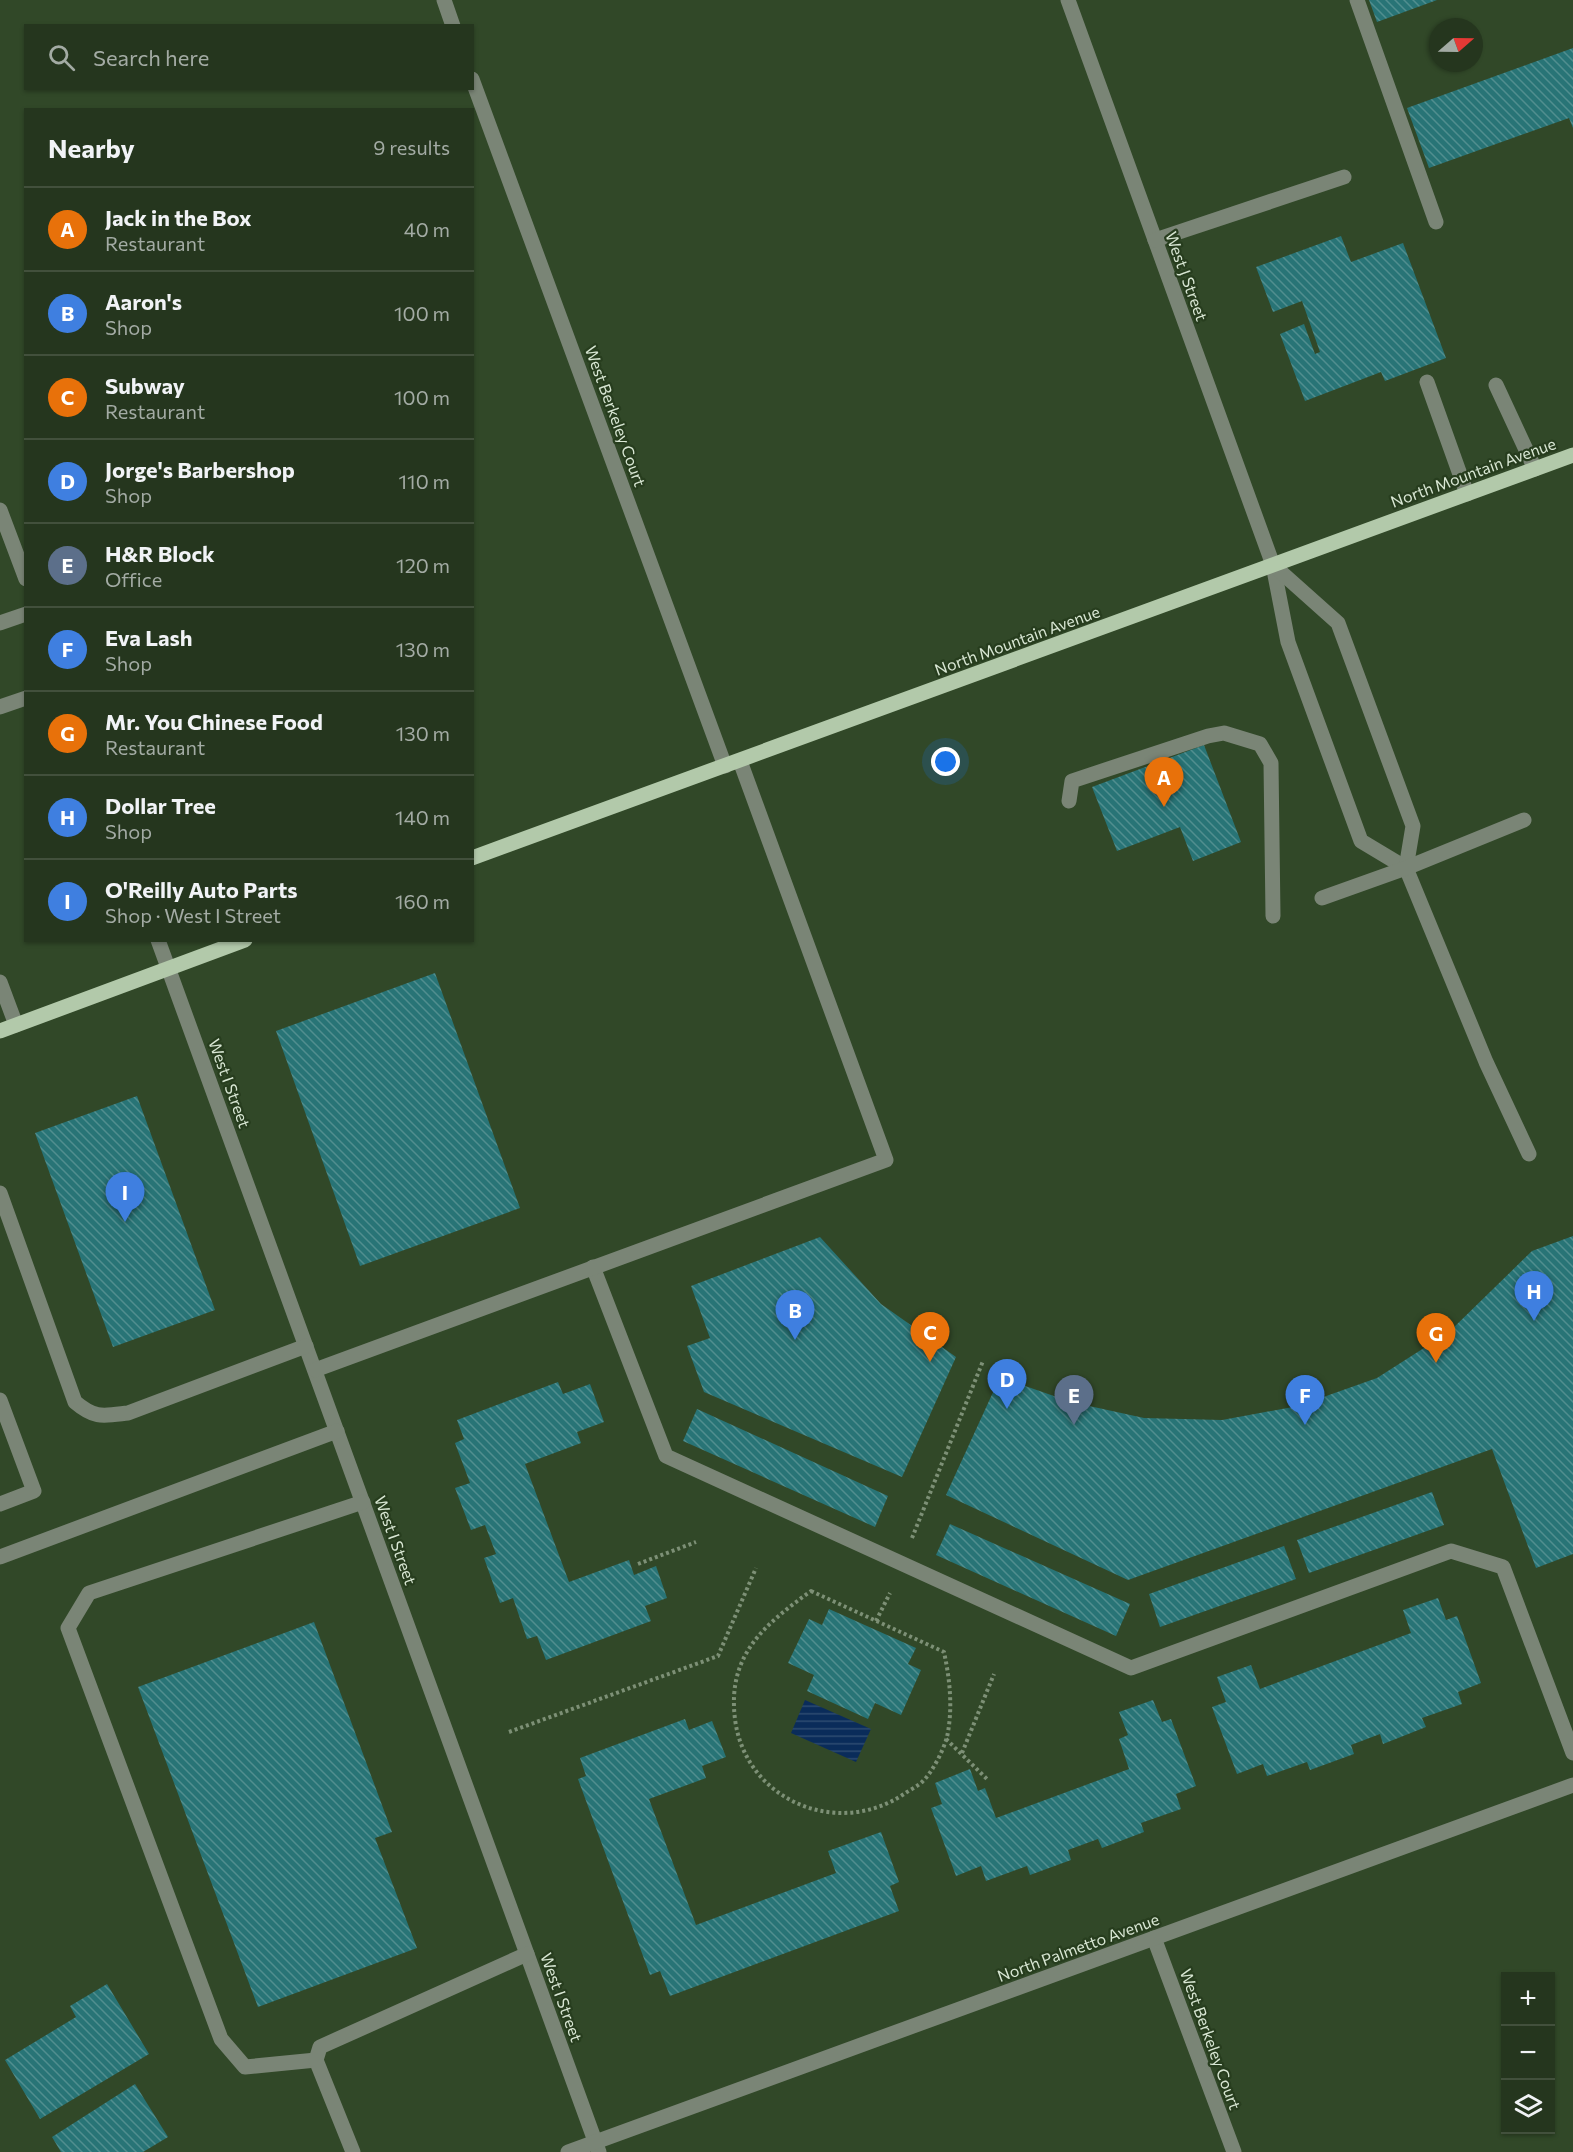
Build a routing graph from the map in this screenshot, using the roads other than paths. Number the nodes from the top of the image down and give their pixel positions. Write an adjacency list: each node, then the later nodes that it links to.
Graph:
1 (444, 0): 4 (street)
2 (1068, 0): 8 (street, West J Street)
3 (1357, 0): 7 (street)
4 (452, 24)
5 (474, 84): 22 (street, West Berkeley Court)
6 (1344, 177): 8 (street)
7 (1436, 222)
8 (1155, 240): 15 (street, West J Street)
9 (1426, 382): 13 (street)
10 (1496, 386): 12 (street)
11 (1573, 455): 12 (main road, North Mountain Avenue)
12 (1535, 469): 13 (main road, North Mountain Avenue)
13 (1467, 494): 15 (main road, North Mountain Avenue)
14 (0, 510): 16 (street)
15 (1273, 565): 21 (main road, North Mountain Avenue); 26 (street, West J Street); 26 (street)
16 (24, 574)
17 (24, 615): 18 (street)
18 (0, 623)
19 (24, 699): 20 (street)
20 (0, 707)
21 (740, 761): 22 (main road, North Mountain Avenue); 37 (street)
22 (725, 766): 25 (main road, North Mountain Avenue)
23 (1069, 801): 28 (street)
24 (1524, 820): 26 (street)
25 (474, 857)
26 (1406, 868): 27 (street); 35 (street)
27 (1322, 898)
28 (1274, 916)
29 (159, 942): 31 (street, West I Street)
30 (240, 942): 31 (main road)
31 (169, 968): 33 (main road); 38 (street, West I Street)
32 (0, 982): 33 (street)
33 (16, 1025): 34 (main road)
34 (0, 1031)
35 (1529, 1154)
36 (0, 1193): 38 (street)
37 (593, 1268): 39 (street); 45 (street)
38 (306, 1346): 39 (street, West I Street)
39 (315, 1370): 41 (street, West I Street)
40 (0, 1400): 43 (street)
41 (337, 1431): 42 (street, West I Street); 44 (street)
42 (363, 1502): 48 (street, West I Street); 49 (street)
43 (0, 1504)
44 (0, 1557)
45 (1573, 1753)
46 (1573, 1785): 47 (street, North Palmetto Avenue)
47 (1154, 1938): 50 (street, North Palmetto Avenue); 53 (street, West Berkeley Court)
48 (527, 1954): 49 (street); 50 (street, West I Street)
49 (316, 2060): 51 (street)
50 (598, 2147): 52 (street, North Palmetto Avenue)
51 (353, 2152)
52 (568, 2152)
53 (1234, 2152)

